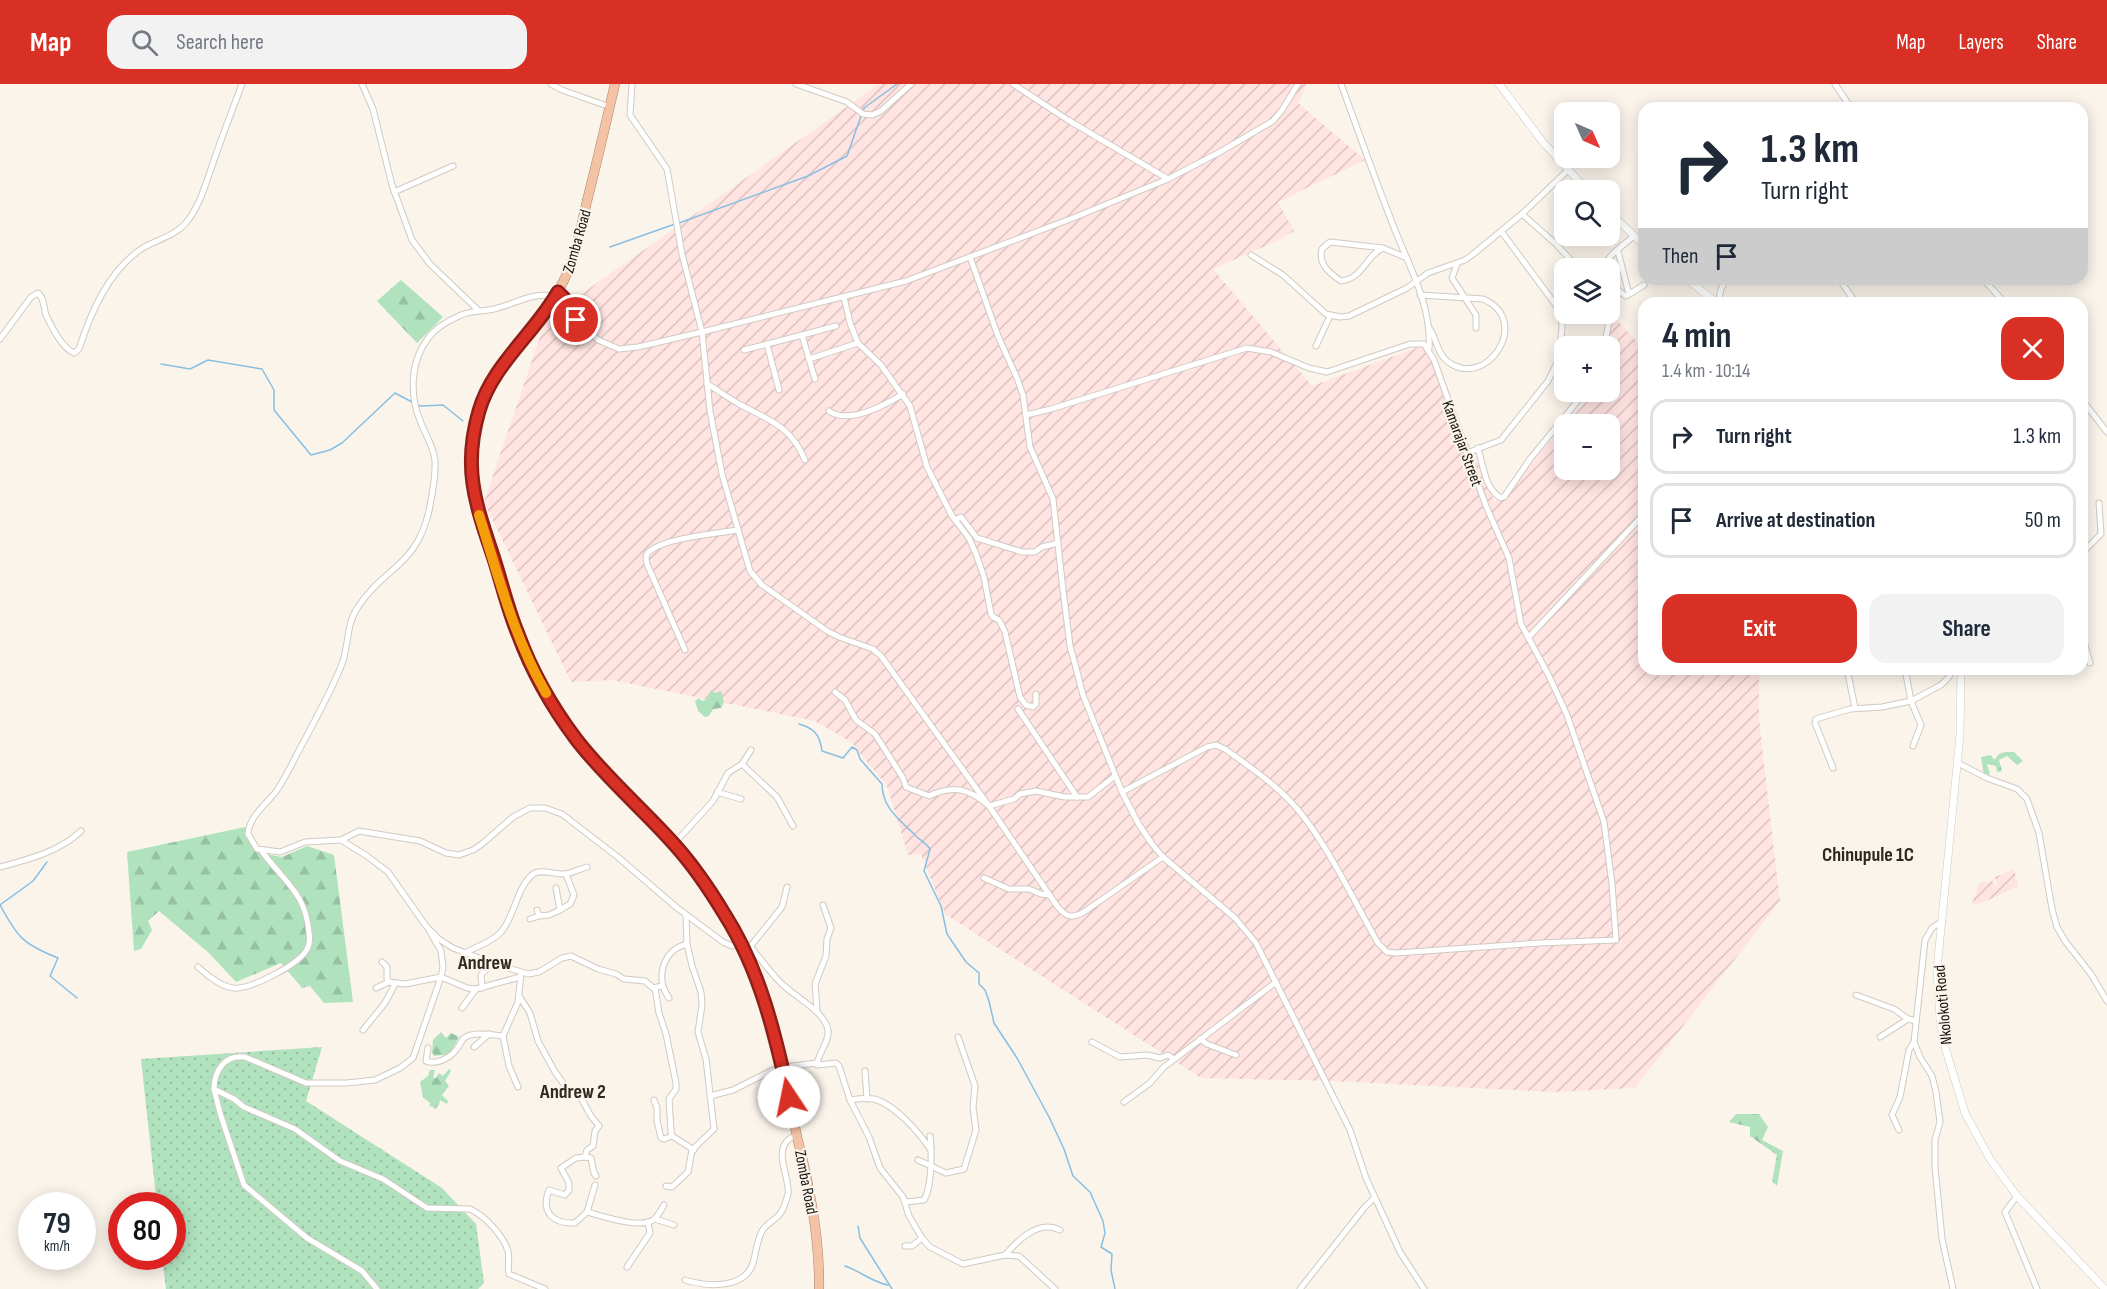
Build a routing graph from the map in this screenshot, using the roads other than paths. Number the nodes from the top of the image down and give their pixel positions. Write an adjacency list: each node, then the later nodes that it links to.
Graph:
1 (242, 84): 53 (street)
2 (362, 84): 19 (street)
3 (551, 84): 14 (street)
4 (615, 84): 14 (highway, Zomba Road)
5 (632, 84): 51 (street)
6 (796, 84): 7 (street)
7 (911, 84)
8 (1013, 84): 17 (street)
9 (1298, 84): 17 (street)
10 (1341, 84): 29 (street)
11 (1499, 84): 16 (main road)
12 (1835, 84): 13 (street)
13 (1847, 102)
14 (610, 107): 40 (highway, Zomba Road)
15 (453, 166): 19 (street)
16 (1568, 170): 18 (main road); 20 (street)
17 (1168, 179): 28 (street)
18 (1578, 180)
19 (394, 192): 45 (street)
20 (1522, 214): 22 (street); 30 (street)
21 (1620, 222): 23 (main road)
22 (1501, 231): 32 (street); 69 (street)
23 (1638, 238)
24 (1638, 241): 26 (street)
25 (1383, 248): 25 (street); 29 (street)
26 (1618, 251): 31 (street); 38 (street)
27 (1251, 255): 47 (street)
28 (970, 257): 41 (street); 67 (street)
29 (1407, 258): 33 (street)
30 (1569, 258)
31 (1608, 258)
32 (1458, 263): 33 (street); 42 (street)
33 (1418, 282): 39 (street); 47 (street)
34 (1644, 285): 38 (street)
35 (1695, 285): 43 (main road)
36 (1988, 285): 44 (street)
37 (1620, 290): 38 (street)
38 (1631, 292)
39 (1420, 294): 42 (street); 49 (street)
40 (555, 297): 45 (street); 46 (street); 46 (street); 105 (highway, Zomba Road)
41 (844, 297): 51 (street); 54 (street)
42 (1465, 297): 49 (street); 50 (street)
43 (1710, 297)
44 (2000, 297)
45 (478, 310): 106 (street)
46 (569, 312): 51 (street)
47 (1330, 316): 56 (street)
48 (836, 326): 52 (street)
49 (1428, 327): 57 (street, Kamarajar Street)
50 (1476, 328)
51 (702, 332): 61 (street)
52 (802, 335): 55 (street); 59 (street)
53 (0, 339)
54 (858, 343): 59 (street); 63 (street)
55 (767, 344): 58 (street); 62 (street)
56 (1316, 346)
57 (1429, 349): 67 (street); 70 (street, Kamarajar Street)
58 (744, 350)
59 (810, 359): 60 (street)
60 (815, 379)
61 (707, 384): 71 (street); 75 (street)
62 (779, 390)
63 (903, 394): 66 (street); 73 (street)
64 (1578, 402): 69 (street)
65 (2088, 408): 68 (street)
66 (829, 411)
67 (1026, 414): 76 (street)
68 (2107, 432)
69 (1478, 448): 70 (street)
70 (1467, 453): 78 (street, Kamarajar Street)
71 (805, 460)
72 (2099, 503): 77 (street)
73 (955, 519): 76 (street); 87 (street)
74 (1638, 520): 78 (street)
75 (737, 530): 79 (street); 101 (street)
76 (1058, 543): 96 (street)
77 (2088, 547)
78 (1528, 638): 98 (street, Kamarajar Street)
79 (685, 650)
80 (2088, 656): 81 (street)
81 (2090, 663)
82 (1848, 675): 89 (street)
83 (1906, 675): 88 (street)
84 (1950, 675): 88 (street)
85 (1961, 675): 93 (main road, Nkolokoti Road)
86 (835, 692): 101 (street)
87 (1036, 694)
88 (1911, 701): 89 (street); 91 (street)
89 (1855, 708): 95 (street)
90 (1018, 710): 99 (street)
91 (1913, 746)
92 (751, 750): 94 (street)
93 (1958, 763): 119 (main road, Nkolokoti Road); 138 (street)
94 (742, 764): 97 (street); 102 (street)
95 (1833, 768)
96 (1115, 776): 98 (street); 99 (street)
97 (717, 792): 100 (street); 105 (street)
98 (1122, 792): 107 (street)
99 (1077, 797): 101 (street)
100 (741, 799)
101 (989, 806): 114 (street)
102 (793, 826)
103 (81, 831): 108 (street)
104 (341, 840): 106 (street); 117 (street); 120 (street)
105 (674, 844): 122 (highway, Zomba Road)
106 (261, 850): 126 (street)
107 (1163, 857): 114 (street); 129 (street)
108 (0, 867)
109 (587, 867): 110 (street)
110 (566, 874): 116 (street); 123 (street)
111 (984, 878): 114 (street)
112 (787, 887): 122 (street)
113 (556, 888): 116 (street)
114 (1050, 895)
115 (823, 905): 140 (street)
116 (560, 910): 118 (street)
117 (686, 915): 121 (street); 122 (street)
118 (530, 919)
119 (1941, 922): 142 (street); 177 (main road, Nkolokoti Road)
120 (429, 930): 123 (street); 128 (street)
121 (687, 945): 131 (street); 160 (street)
122 (746, 948): 140 (street); 156 (highway, Zomba Road)
123 (465, 953): 125 (street)
124 (382, 962): 130 (street)
125 (492, 963): 127 (street); 133 (street)
126 (198, 967)
127 (521, 975): 133 (street); 134 (street); 136 (street)
128 (441, 977): 130 (street); 133 (street); 159 (street)
129 (1276, 982): 148 (street); 178 (street)
130 (392, 983): 132 (street); 143 (street)
131 (662, 986): 134 (street); 137 (street)
132 (376, 988)
133 (479, 988): 139 (street)
134 (654, 988): 166 (street)
135 (1856, 995): 141 (street)
136 (519, 996): 145 (street); 171 (street)
137 (669, 998)
138 (2107, 1001)
139 (462, 1008)
140 (817, 1010): 155 (street)
141 (1908, 1019): 142 (street); 147 (street)
142 (1916, 1021): 150 (street)
143 (363, 1030)
144 (489, 1034): 145 (street); 151 (street); 152 (street)
145 (503, 1036): 158 (street)
146 (958, 1037): 173 (street)
147 (1880, 1037)
148 (1200, 1039): 153 (street); 154 (street)
149 (1092, 1042): 154 (street)
150 (1914, 1042): 165 (street); 197 (street)
151 (474, 1047)
152 (428, 1048)
153 (1236, 1055)
154 (1174, 1059): 164 (street)
155 (817, 1064): 156 (street); 163 (street)
156 (783, 1067): 160 (street); 167 (highway, Zomba Road)
157 (865, 1071): 161 (street)
158 (518, 1086)
159 (214, 1089): 191 (street); 192 (street)
160 (710, 1096): 170 (street)
161 (867, 1099): 163 (street); 169 (street)
162 (654, 1100): 166 (street)
163 (850, 1100): 179 (street)
164 (1124, 1102)
165 (1899, 1130)
166 (672, 1136): 170 (street)
167 (797, 1136): 190 (street); 193 (highway, Zomba Road)
168 (930, 1136): 169 (street)
169 (930, 1149): 173 (street)
170 (694, 1150): 176 (street)
171 (585, 1157): 174 (street); 181 (street)
172 (918, 1161): 173 (street)
173 (930, 1165): 179 (street)
174 (597, 1176)
175 (595, 1185): 181 (street)
176 (666, 1186)
177 (2017, 1196): 198 (street); 199 (main road, Nkolokoti Road)
178 (1374, 1198): 195 (street); 196 (street)
179 (906, 1202): 186 (street)
180 (664, 1205): 182 (street)
181 (586, 1212): 183 (street)
182 (655, 1219): 183 (street); 184 (street)
183 (648, 1222): 189 (street)
184 (674, 1225)
185 (1060, 1230): 188 (street)
186 (922, 1238): 187 (street); 188 (street)
187 (905, 1246)
188 (1005, 1255): 194 (street)
189 (627, 1267)
190 (685, 1280)
191 (377, 1289)
192 (546, 1289)
193 (819, 1289)
194 (1055, 1289)
195 (1300, 1289)
196 (1424, 1289)
197 (1953, 1289)
198 (2037, 1289)
199 (2105, 1289)

